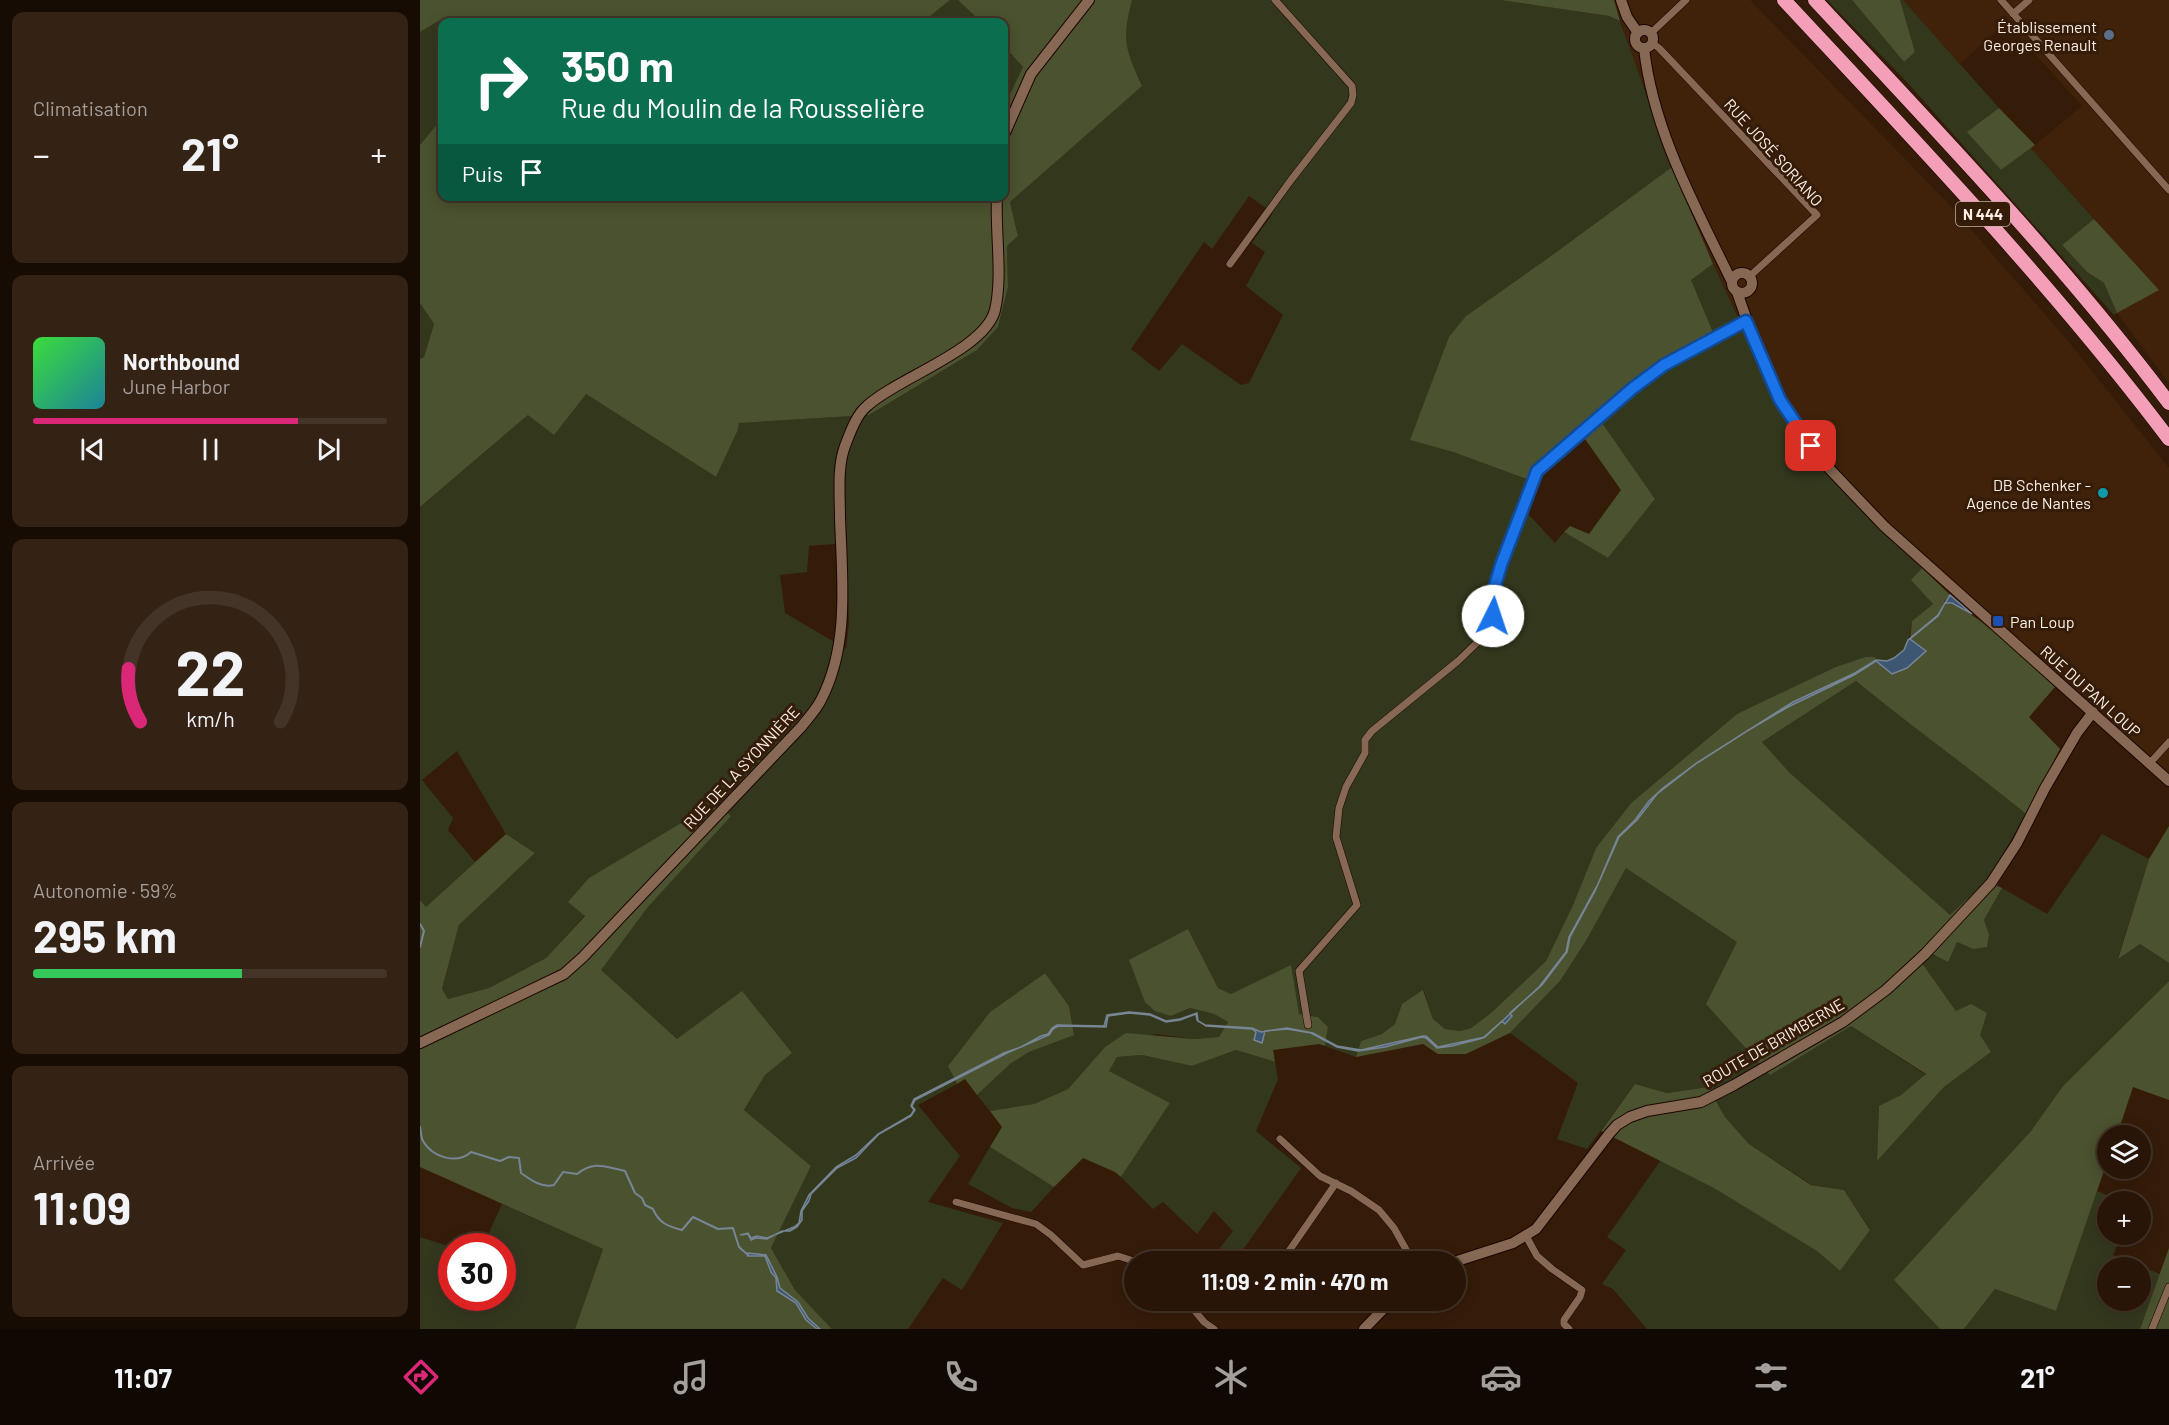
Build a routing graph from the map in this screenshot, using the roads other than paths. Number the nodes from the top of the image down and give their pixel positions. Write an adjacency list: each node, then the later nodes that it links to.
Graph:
1 (1089, 0): 12 (street)
2 (1275, 0): 16 (street)
3 (1622, 0): 10 (street)
4 (1686, 0): 11 (street)
5 (1784, 0): 22 (highway, N 444)
6 (1815, 0): 21 (highway, N 444)
7 (2001, 0): 9 (street)
8 (2029, 0): 9 (street)
9 (2013, 14): 13 (street)
10 (1638, 33): 11 (street); 11 (street, RUE DU PAN LOUP)
11 (1649, 41): 15 (street, RUE DU PAN LOUP); 17 (street, RUE JOSÉ SORIANO)
12 (1008, 126)
13 (2169, 190)
14 (997, 201): 28 (street, RUE DE LA SYONNIÈRE)
15 (1714, 248): 17 (street); 18 (street, RUE DU PAN LOUP)
16 (1230, 264)
17 (1745, 274): 18 (street); 19 (street)
18 (1734, 287): 19 (street); 20 (street, RUE DU PAN LOUP)
19 (1750, 291): 20 (street)
20 (1746, 321): 23 (street, RUE DU PAN LOUP); 27 (street)
21 (2169, 403)
22 (2169, 439)
23 (2093, 712): 25 (street, RUE DU PAN LOUP); 32 (street, ROUTE DE BRIMBERNE)
24 (2169, 742): 25 (street)
25 (2149, 764): 26 (street, RUE DU PAN LOUP)
26 (2169, 781)
27 (1308, 1025)
28 (420, 1042)
29 (1280, 1139): 30 (street)
30 (1336, 1184): 33 (street); 34 (street)
31 (956, 1202): 35 (street)
32 (1526, 1236): 36 (street, ROUTE DE BRIMBERNE); 42 (street)
33 (1289, 1251)
34 (1407, 1251)
35 (1124, 1258)
36 (1466, 1258)
37 (2169, 1287): 43 (street)
38 (1195, 1311): 40 (street)
39 (1381, 1311): 41 (street)
40 (1214, 1329)
41 (1364, 1329)
42 (1569, 1329)
43 (2152, 1329)

